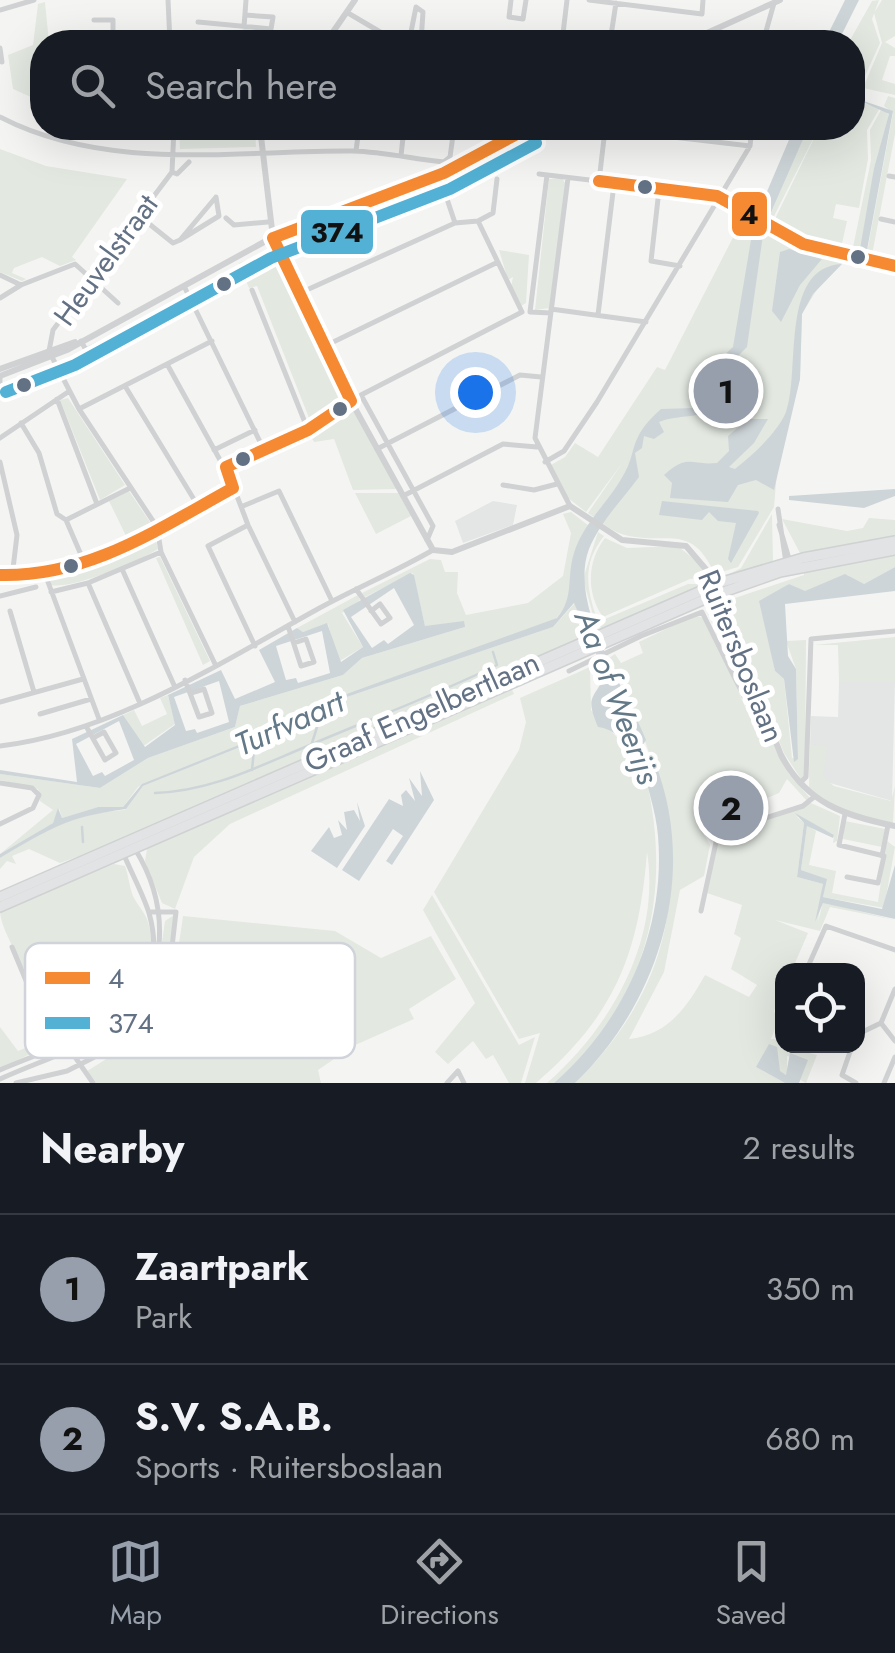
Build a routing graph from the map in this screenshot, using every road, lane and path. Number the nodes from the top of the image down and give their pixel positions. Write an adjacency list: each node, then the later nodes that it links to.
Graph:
1 (34, 0): 14 (street)
2 (168, 0): 21 (street)
3 (246, 0): 16 (street)
4 (356, 0): 15 (street)
5 (511, 0): 6 (street)
6 (526, 0)
7 (567, 0): 26 (street)
8 (589, 0): 12 (street)
9 (660, 0): 13 (street)
10 (704, 0): 13 (street)
11 (776, 1): 28 (street); 29 (street)
12 (617, 2): 13 (street); 27 (street)
13 (659, 9)
14 (0, 10)
15 (348, 13): 22 (street); 23 (street)
16 (245, 15): 19 (street); 19 (street)
17 (94, 20): 20 (street)
18 (198, 22): 19 (street)
19 (244, 28)
20 (113, 30)
21 (169, 30)
22 (335, 30)
23 (376, 30)
24 (411, 30): 25 (street)
25 (422, 30)
26 (563, 30)
27 (612, 30)
28 (713, 30)
29 (767, 30)
30 (0, 48): 31 (street)
31 (2, 62)
32 (0, 117): 33 (street)
33 (30, 127)
34 (67, 140): 46 (street)
35 (174, 140): 46 (street, Heuvelstraat)
36 (261, 140): 47 (street)
37 (358, 140): 45 (street)
38 (403, 140): 48 (street)
39 (452, 140): 48 (street)
40 (506, 140): 67 (street)
41 (604, 140): 55 (street)
42 (692, 140): 44 (street)
43 (751, 140): 44 (street)
44 (750, 146): 59 (street)
45 (356, 152): 47 (street); 48 (street)
46 (175, 154): 47 (street); 50 (street, Heuvelstraat)
47 (262, 154): 64 (street)
48 (401, 156)
49 (188, 162): 50 (street, Heuvelstraat)
50 (172, 172): 60 (street, Heuvelstraat)
51 (539, 174): 52 (street)
52 (548, 175): 53 (street); 82 (street)
53 (568, 178): 55 (street); 81 (street)
54 (496, 179): 63 (street)
55 (599, 182): 56 (street)
56 (614, 183): 58 (street); 83 (street)
57 (443, 188): 65 (street)
58 (660, 189): 59 (street); 70 (street)
59 (721, 197): 70 (street); 71 (street)
60 (138, 215): 68 (street); 73 (street, Heuvelstraat)
61 (226, 218): 64 (street)
62 (881, 219): 66 (street)
63 (478, 221): 65 (street); 69 (street)
64 (268, 222): 67 (street)
65 (456, 222): 77 (street)
66 (895, 222)
67 (272, 238): 75 (street); 77 (street)
68 (180, 240): 68 (street)
69 (498, 262): 82 (street); 87 (street)
70 (680, 266): 84 (street)
71 (895, 266)
72 (0, 275): 74 (street)
73 (92, 277): 74 (street); 80 (street); 88 (street, Heuvelstraat)
74 (22, 284): 78 (street)
75 (184, 286): 79 (street); 85 (street)
76 (252, 290): 101 (street)
77 (298, 294): 87 (street)
78 (0, 298)
79 (190, 298): 85 (street); 86 (street)
80 (118, 303)
81 (551, 311): 82 (street); 83 (street); 91 (street)
82 (526, 312): 95 (street)
83 (598, 315): 84 (street)
84 (646, 322): 109 (street)
85 (81, 341): 88 (street)
86 (212, 341): 89 (street); 100 (street)
87 (324, 346): 97 (street)
88 (51, 354): 90 (street); 93 (street)
89 (167, 364): 92 (street); 106 (street)
90 (0, 374): 94 (street)
91 (542, 377): 103 (street); 104 (street)
92 (125, 386): 98 (street); 118 (street)
93 (69, 392): 96 (street); 98 (street)
94 (0, 393)
95 (361, 395): 97 (street); 103 (street)
96 (57, 399): 99 (street); 117 (street)
97 (351, 401): 101 (street); 105 (street)
98 (79, 410): 113 (street)
99 (22, 424): 102 (street); 122 (street)
100 (255, 430): 106 (street); 107 (street)
101 (308, 430): 107 (street)
102 (0, 438)
103 (387, 444): 105 (street); 115 (street)
104 (538, 448): 109 (street); 115 (street)
105 (377, 449): 116 (street)
106 (214, 450): 110 (street)
107 (264, 450): 110 (street)
108 (0, 462): 135 (street)
109 (546, 462): 111 (street)
110 (225, 469): 114 (street)
111 (557, 484): 112 (street); 120 (street)
112 (503, 486)
113 (130, 488): 117 (street); 124 (street)
114 (233, 488): 118 (street); 119 (street)
115 (414, 491): 116 (street); 125 (street)
116 (404, 496): 125 (street)
117 (97, 504): 122 (street)
118 (198, 506): 124 (street)
119 (243, 506): 123 (street); 141 (street)
120 (570, 506): 127 (street); 158 (street, Ruitersboslaan, bridge)
121 (778, 509): 131 (street)
122 (66, 520): 130 (street)
123 (248, 525): 144 (street); 147 (street)
124 (156, 527): 129 (street); 130 (street)
125 (428, 540): 127 (street)
126 (895, 541): 131 (main road, Graaf Engelbertlaan)
127 (433, 550): 138 (street)
128 (895, 550): 131 (main road, Graaf Engelbertlaan)
129 (160, 552): 132 (street); 148 (street)
130 (85, 564): 133 (street)
131 (788, 564): 168 (main road, Graaf Engelbertlaan)
132 (122, 569): 136 (street); 151 (street)
133 (46, 574): 135 (street); 139 (street)
134 (0, 576): 135 (street)
135 (12, 577)
136 (88, 583): 139 (street); 155 (street)
137 (36, 587): 140 (street)
138 (356, 589): 141 (street); 142 (street)
139 (50, 592): 150 (street)
140 (4, 597)
141 (332, 602): 144 (street)
142 (369, 608)
143 (10, 611): 153 (street)
144 (291, 627): 146 (street); 147 (street)
145 (895, 631): 163 (street)
146 (293, 641): 146 (street)
147 (255, 646): 148 (street)
148 (216, 666): 152 (street)
149 (569, 672): 158 (street, Graaf Engelbertlaan)
150 (83, 679): 153 (street); 154 (street)
151 (174, 685): 152 (street); 155 (street)
152 (188, 687): 152 (street)
153 (34, 692): 156 (street)
154 (91, 698): 157 (street); 159 (street)
155 (139, 701): 159 (street)
156 (0, 702)
157 (40, 714)
158 (766, 715): 163 (street, Ruitersboslaan)
159 (100, 720): 160 (street)
160 (90, 732): 160 (street); 161 (street)
161 (0, 746)
162 (0, 783): 166 (street)
163 (800, 783): 164 (street, Ruitersboslaan)
164 (814, 797): 165 (street, Ruitersboslaan); 173 (street)
165 (844, 814): 167 (street, Ruitersboslaan); 169 (street)
166 (0, 824)
167 (893, 825): 169 (street, Ruitersboslaan)
168 (128, 848): 171 (main road, Graaf Engelbertlaan); 172 (main road, Graaf Engelbertlaan); 174 (street); 175 (street)
169 (882, 856): 170 (street)
170 (847, 877)
171 (0, 898)
172 (0, 907)
173 (700, 911)
174 (148, 912): 175 (street); 176 (street)
175 (160, 912): 177 (street); 178 (street)
176 (150, 943)
177 (158, 943)
178 (172, 943)
179 (12, 947): 182 (street)
180 (895, 950): 181 (street)
181 (809, 963)
182 (25, 982)
183 (895, 989): 184 (street)
184 (881, 1023): 185 (street); 186 (street)
185 (865, 1031)
186 (895, 1041)
187 (850, 1053): 200 (street)
188 (895, 1057): 201 (street)
189 (32, 1058): 194 (street)
190 (41, 1058): 195 (street)
191 (76, 1058): 193 (street)
192 (92, 1058): 193 (street)
193 (80, 1064): 196 (street); 197 (street)
194 (0, 1070)
195 (0, 1079)
196 (16, 1083)
197 (93, 1083)
198 (447, 1083): 199 (street)
199 (464, 1083)
200 (856, 1083)
201 (884, 1083)

